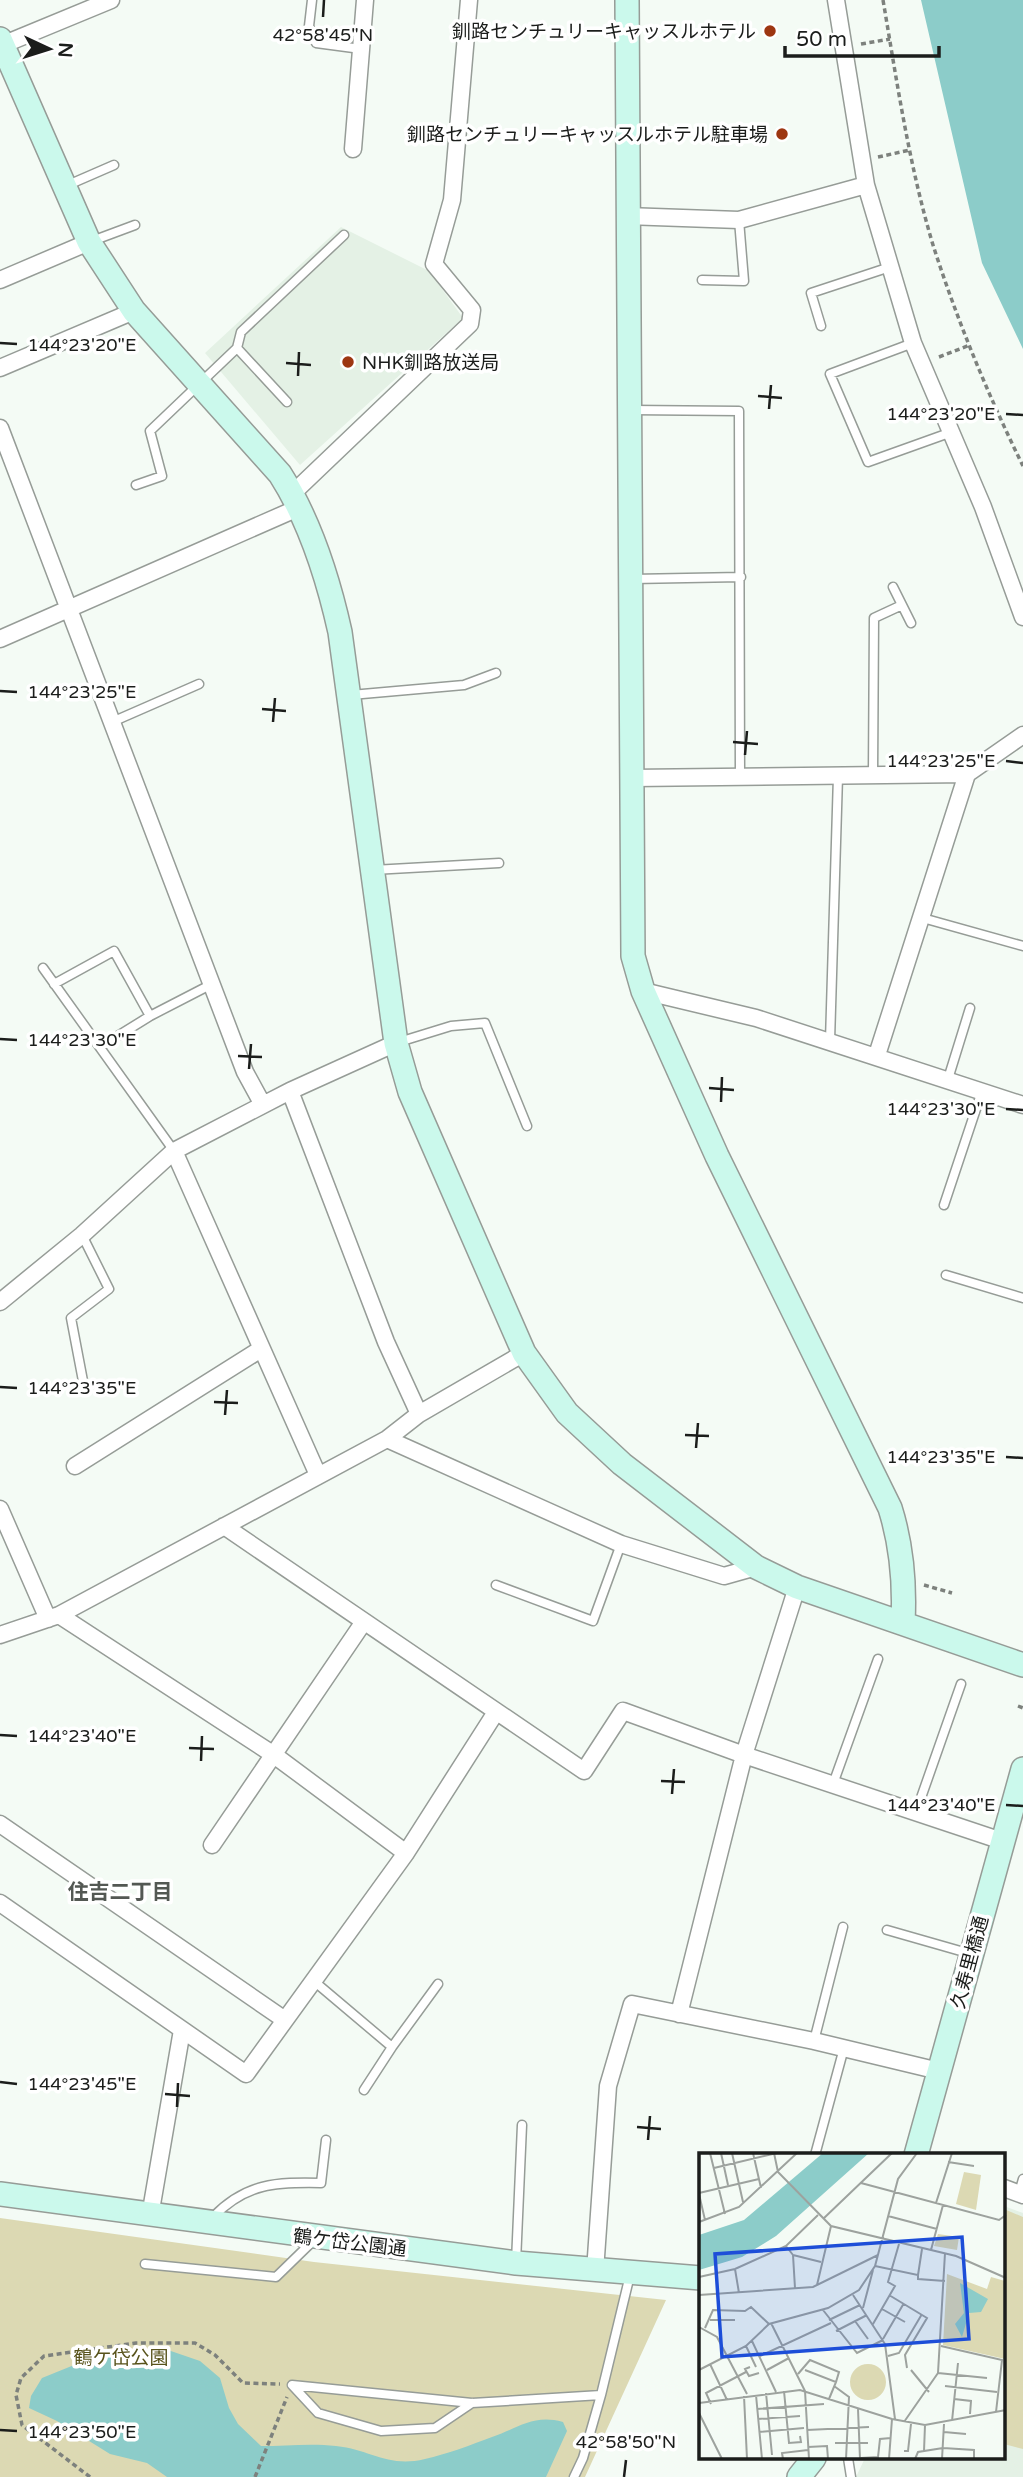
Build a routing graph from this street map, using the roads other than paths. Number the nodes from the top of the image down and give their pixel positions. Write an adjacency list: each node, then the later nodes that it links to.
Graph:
1 (111, 0): 7 (street)
2 (312, 0): 8 (lane)
3 (365, 0): 8 (street)
4 (469, 0): 32 (street)
5 (627, 0): 13 (street)
6 (836, 0): 11 (street)
7 (1, 43): 12 (street)
8 (362, 49): 9 (street)
9 (354, 149)
10 (114, 165): 12 (lane)
11 (866, 185): 14 (street); 18 (street)
12 (65, 186): 17 (street)
13 (626, 216): 14 (street); 28 (street)
14 (739, 220): 20 (lane)
15 (135, 225): 17 (lane)
16 (344, 234): 24 (lane)
17 (89, 242): 19 (street); 21 (street)
18 (890, 267): 22 (lane); 23 (street)
19 (0, 279)
20 (702, 280)
21 (134, 311): 25 (street); 26 (street)
22 (821, 327)
23 (913, 344): 30 (street); 30 (lane)
24 (237, 348): 26 (lane); 27 (lane)
25 (0, 368)
26 (197, 384): 31 (lane); 32 (street)
27 (287, 402)
28 (628, 410): 33 (lane); 34 (street)
29 (0, 428): 37 (street)
30 (949, 433): 38 (street)
31 (136, 485)
32 (295, 501): 37 (street); 43 (street)
33 (741, 577): 34 (lane); 49 (lane)
34 (629, 579): 50 (street)
35 (893, 587): 36 (lane)
36 (902, 605): 39 (lane); 47 (lane)
37 (69, 608): 40 (street); 44 (street)
38 (1023, 617)
39 (911, 622)
40 (0, 639)
41 (496, 673): 43 (lane)
42 (199, 684): 44 (lane)
43 (348, 695): 52 (street)
44 (112, 722): 57 (street)
45 (1023, 735): 46 (street)
46 (967, 774): 47 (street); 53 (street)
47 (873, 775): 48 (street)
48 (838, 776): 49 (street); 61 (lane)
49 (740, 777): 50 (street)
50 (632, 778): 58 (street)
51 (499, 863): 52 (lane)
52 (371, 870): 62 (street)
53 (919, 917): 54 (lane); 64 (street)
54 (1023, 946)
55 (43, 968): 56 (lane)
56 (54, 984): 60 (lane); 63 (lane)
57 (212, 984): 60 (lane); 68 (street)
58 (643, 991): 61 (street); 91 (street)
59 (970, 1008): 65 (lane)
60 (150, 1016): 63 (lane)
61 (830, 1041): 64 (street)
62 (396, 1043): 66 (street); 70 (lane); 78 (street)
63 (100, 1047): 71 (lane)
64 (877, 1055): 65 (street)
65 (948, 1079): 67 (street)
66 (290, 1091): 68 (street); 80 (street)
67 (982, 1091): 69 (street); 72 (lane)
68 (263, 1105): 71 (street)
69 (1023, 1105)
70 (527, 1126)
71 (174, 1151): 73 (street); 77 (street)
72 (944, 1205)
73 (82, 1235): 76 (street); 79 (lane)
74 (946, 1275): 75 (lane)
75 (1023, 1298)
76 (0, 1302)
77 (261, 1349): 82 (street); 83 (street)
78 (524, 1353): 80 (street); 87 (street)
79 (83, 1381)
80 (419, 1414): 81 (street)
81 (387, 1439): 83 (street); 86 (street)
82 (75, 1466)
83 (318, 1475): 85 (street)
84 (0, 1509): 90 (street)
85 (224, 1526): 90 (street); 92 (street)
86 (621, 1544): 87 (street); 88 (lane)
87 (756, 1567): 89 (street)
88 (496, 1585)
89 (797, 1587): 91 (street); 99 (street)
90 (53, 1617): 93 (street); 98 (street)
91 (903, 1622): 95 (street)
92 (363, 1623): 97 (street); 98 (street)
93 (0, 1635)
94 (878, 1659): 101 (lane)
95 (1023, 1665)
96 (961, 1684): 102 (lane)
97 (496, 1712): 99 (street); 106 (street)
98 (274, 1755): 105 (street); 106 (street)
99 (744, 1755): 101 (street); 113 (street)
100 (1023, 1769): 104 (street, 久寿里橋通)
101 (833, 1784): 102 (street)
102 (916, 1812): 104 (street)
103 (0, 1824): 114 (street)
104 (1002, 1841): 110 (street, 久寿里橋通)
105 (212, 1845)
106 (406, 1853): 111 (street)
107 (0, 1903): 115 (street)
108 (844, 1927): 116 (lane)
109 (887, 1930): 110 (lane)
110 (971, 1954): 119 (street, 久寿里橋通)
111 (315, 1982): 114 (street); 117 (lane)
112 (438, 1984): 117 (lane)
113 (679, 2014): 116 (street); 131 (street)
114 (285, 2020): 115 (street)
115 (182, 2030): 126 (street)
116 (814, 2041): 118 (street)
117 (392, 2047): 120 (lane)
118 (844, 2048): 119 (street); 123 (lane)
119 (939, 2071): 124 (street, 久寿里橋通)
120 (364, 2090)
121 (522, 2125): 129 (lane)
122 (327, 2140): 127 (lane)
123 (816, 2153)
124 (917, 2153)
125 (0, 2194): 126 (street, 鶴ケ岱公園通)
126 (150, 2216): 127 (street, 鶴ケ岱公園通)
127 (207, 2224): 128 (street, 鶴ケ岱公園通)
128 (316, 2238): 129 (street, 鶴ケ岱公園通); 130 (lane)
129 (516, 2263): 131 (street, 鶴ケ岱公園通)
130 (145, 2264)
131 (595, 2271): 132 (street, 鶴ケ岱公園通)
132 (631, 2272): 133 (street, 鶴ケ岱公園通); 134 (lane)
133 (699, 2278)
134 (601, 2395): 135 (lane); 137 (lane)
135 (472, 2403): 135 (lane)
136 (812, 2460): 138 (street)
137 (574, 2477)
138 (799, 2477)

